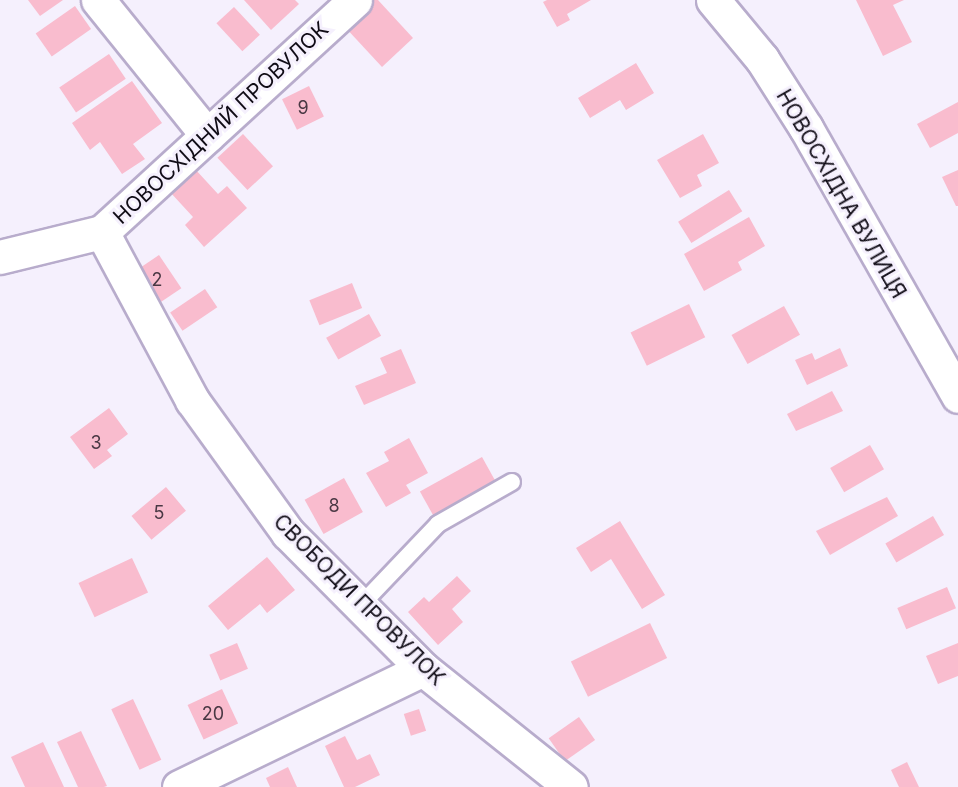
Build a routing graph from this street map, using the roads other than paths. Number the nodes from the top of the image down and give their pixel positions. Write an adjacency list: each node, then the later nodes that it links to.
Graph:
1 (98, 0): 4 (street)
2 (355, 0): 4 (street, НОВОСХІДНИЙ ПРОВУЛОК)
3 (713, 0): 7 (street, НОВОСХІДНА ВУЛИЦЯ)
4 (207, 135): 5 (street, НОВОСХІДНИЙ ПРОВУЛОК)
5 (102, 232): 6 (street, НОВОСХІДНИЙ ПРОВУЛОК); 9 (street, СВОБОДИ ПРОВУЛОК)
6 (5, 248)
7 (958, 396)
8 (512, 482): 9 (lane)
9 (360, 606): 10 (street, СВОБОДИ ПРОВУЛОК)
10 (423, 669): 11 (street); 12 (street, СВОБОДИ ПРОВУЛОК)
11 (179, 787)
12 (571, 787)

